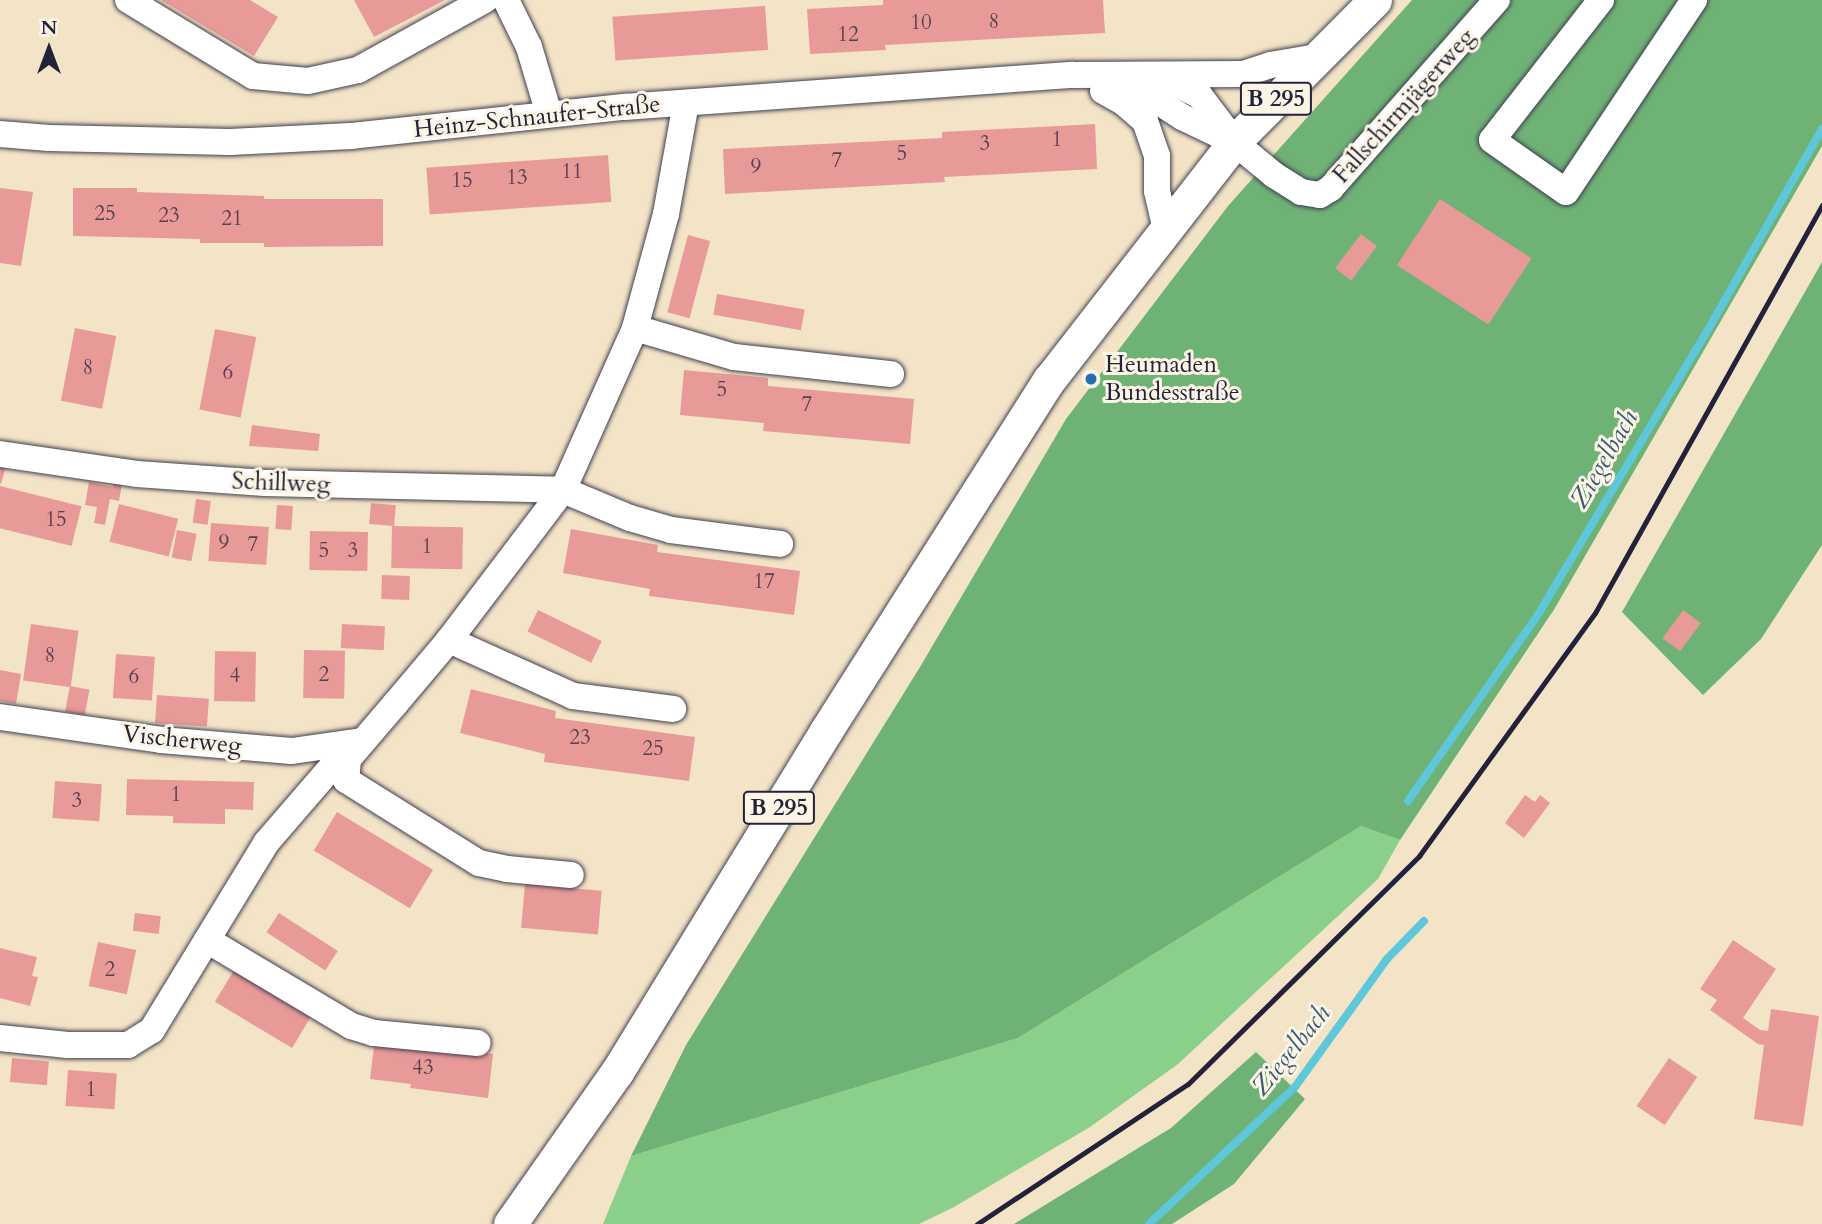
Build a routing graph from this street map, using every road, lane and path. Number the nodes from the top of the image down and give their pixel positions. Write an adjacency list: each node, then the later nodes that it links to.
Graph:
1 (128, 0): 2 (street)
2 (485, 0)
3 (506, 0): 12 (street)
4 (1375, 0): 8 (main road, B 295)
5 (1497, 0): 14 (street, Fallschirmjägerweg)
6 (1601, 0): 7 (street)
7 (1694, 0)
8 (1318, 57): 9 (street, Heinz-Schnaufer-Straße); 14 (main road, B 295)
9 (1157, 74): 10 (street, Heinz-Schnaufer-Straße); 14 (street, Heinz-Schnaufer-Straße)
10 (1073, 75): 11 (street, Heinz-Schnaufer-Straße); 14 (street, Heinz-Schnaufer-Straße); 15 (street)
11 (686, 103): 12 (street, Heinz-Schnaufer-Straße); 16 (street)
12 (549, 114): 13 (street, Heinz-Schnaufer-Straße)
13 (0, 134)
14 (1234, 142): 15 (main road, B 295)
15 (1166, 229): 29 (main road, B 295)
16 (635, 327): 17 (street); 19 (street)
17 (891, 374)
18 (0, 454): 19 (street, Schillweg)
19 (564, 490): 20 (street); 21 (street)
20 (780, 544)
21 (449, 640): 22 (street); 24 (street)
22 (673, 709)
23 (0, 717): 24 (street, Vischerweg)
24 (356, 750): 25 (street); 26 (street)
25 (571, 875)
26 (207, 940): 27 (street); 28 (street)
27 (0, 1038)
28 (478, 1043)
29 (510, 1224)

